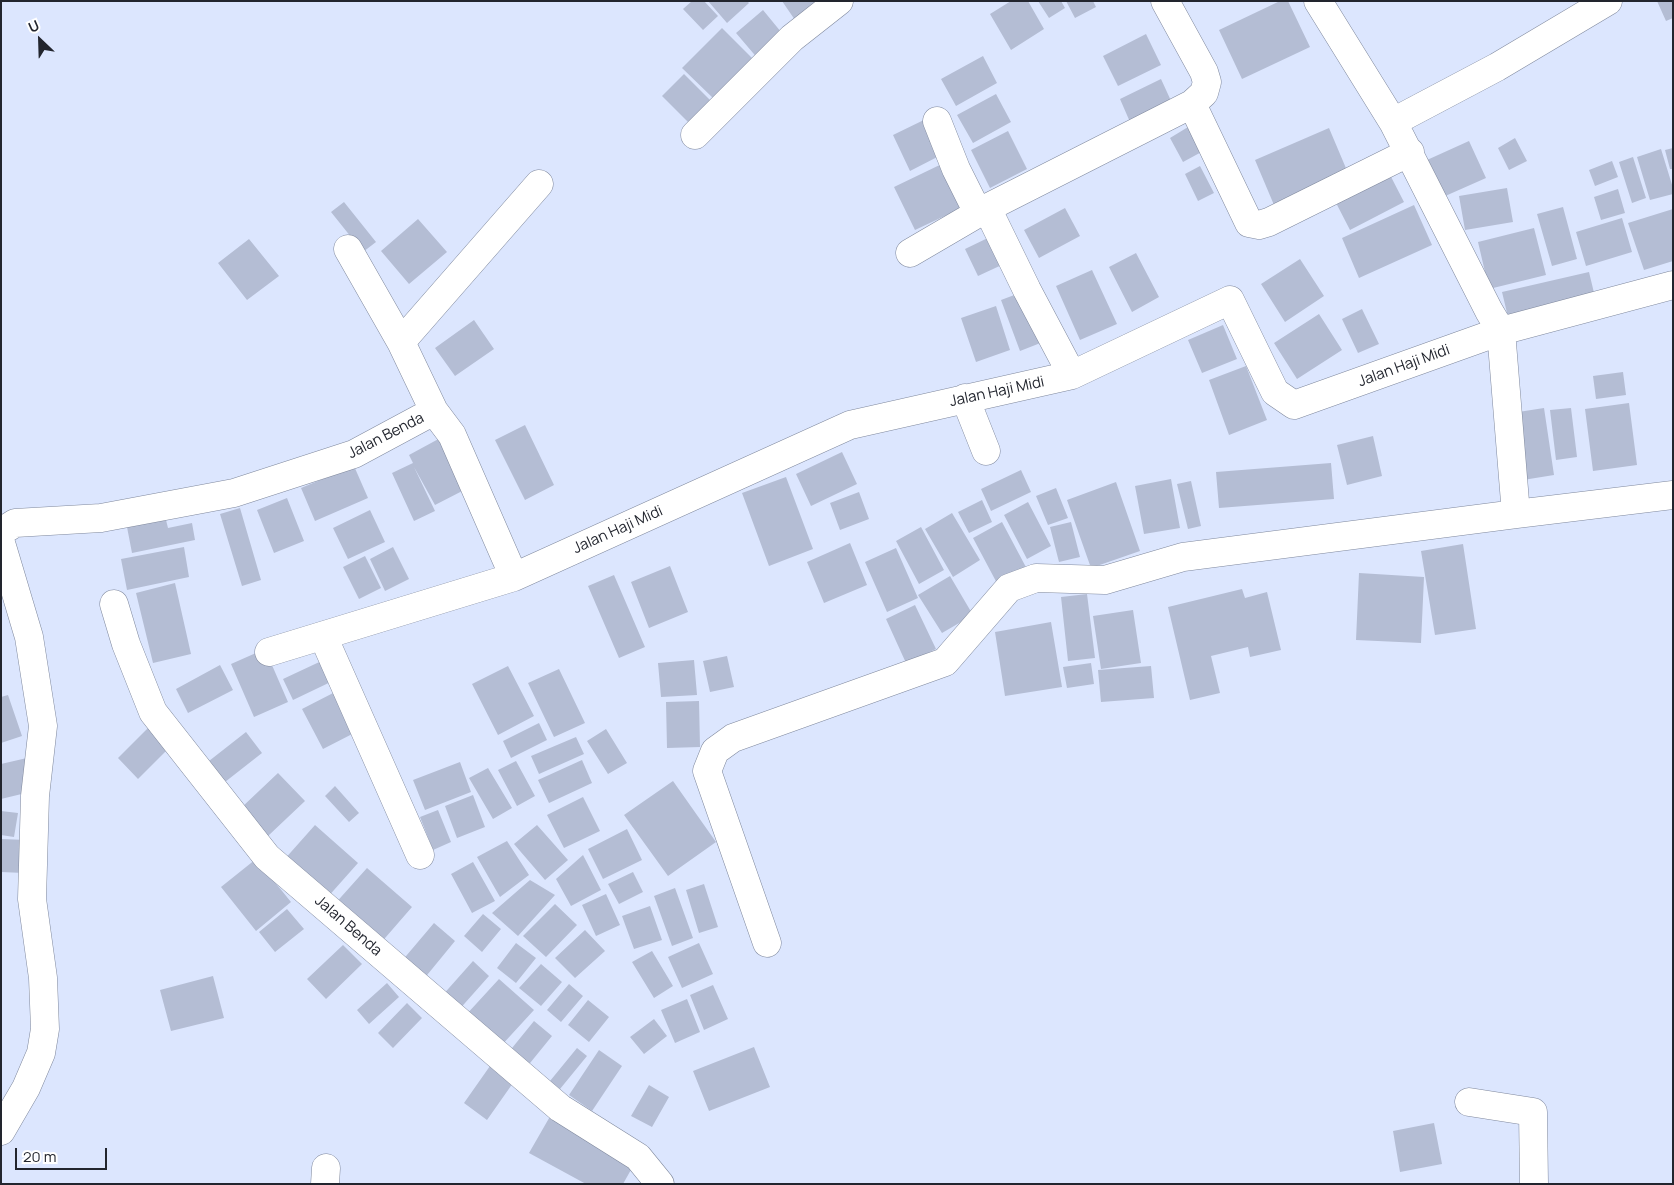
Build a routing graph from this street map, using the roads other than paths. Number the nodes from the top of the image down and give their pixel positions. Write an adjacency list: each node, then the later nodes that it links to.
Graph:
1 (839, 1): 8 (street)
2 (1165, 1): 5 (street)
3 (1318, 1): 7 (street)
4 (1608, 1): 7 (street)
5 (1192, 104): 9 (street); 11 (street)
6 (937, 121): 11 (street)
7 (1393, 122): 9 (street)
8 (695, 135)
9 (1410, 152): 15 (street)
10 (539, 184): 16 (street)
11 (983, 210): 13 (street); 17 (street)
12 (348, 249): 16 (street, Jalan Benda)
13 (910, 253)
14 (1673, 285): 15 (street, Jalan Haji Midi)
15 (1501, 331): 17 (street, Jalan Haji Midi); 22 (street)
16 (401, 342): 19 (street, Jalan Benda)
17 (1072, 375): 18 (street, Jalan Haji Midi)
18 (964, 398): 20 (street); 25 (street, Jalan Haji Midi)
19 (434, 412): 23 (street, Jalan Benda); 25 (street)
20 (986, 451)
21 (1673, 495): 22 (street)
22 (1516, 514): 30 (street)
23 (1, 534)
24 (1, 543): 32 (street)
25 (514, 578): 27 (street, Jalan Haji Midi)
26 (114, 604): 33 (street, Jalan Benda)
27 (323, 636): 28 (street, Jalan Haji Midi); 29 (street)
28 (269, 652)
29 (420, 855)
30 (767, 943)
31 (1469, 1102): 34 (street)
32 (1, 1131)
33 (660, 1184)
34 (1534, 1184)

